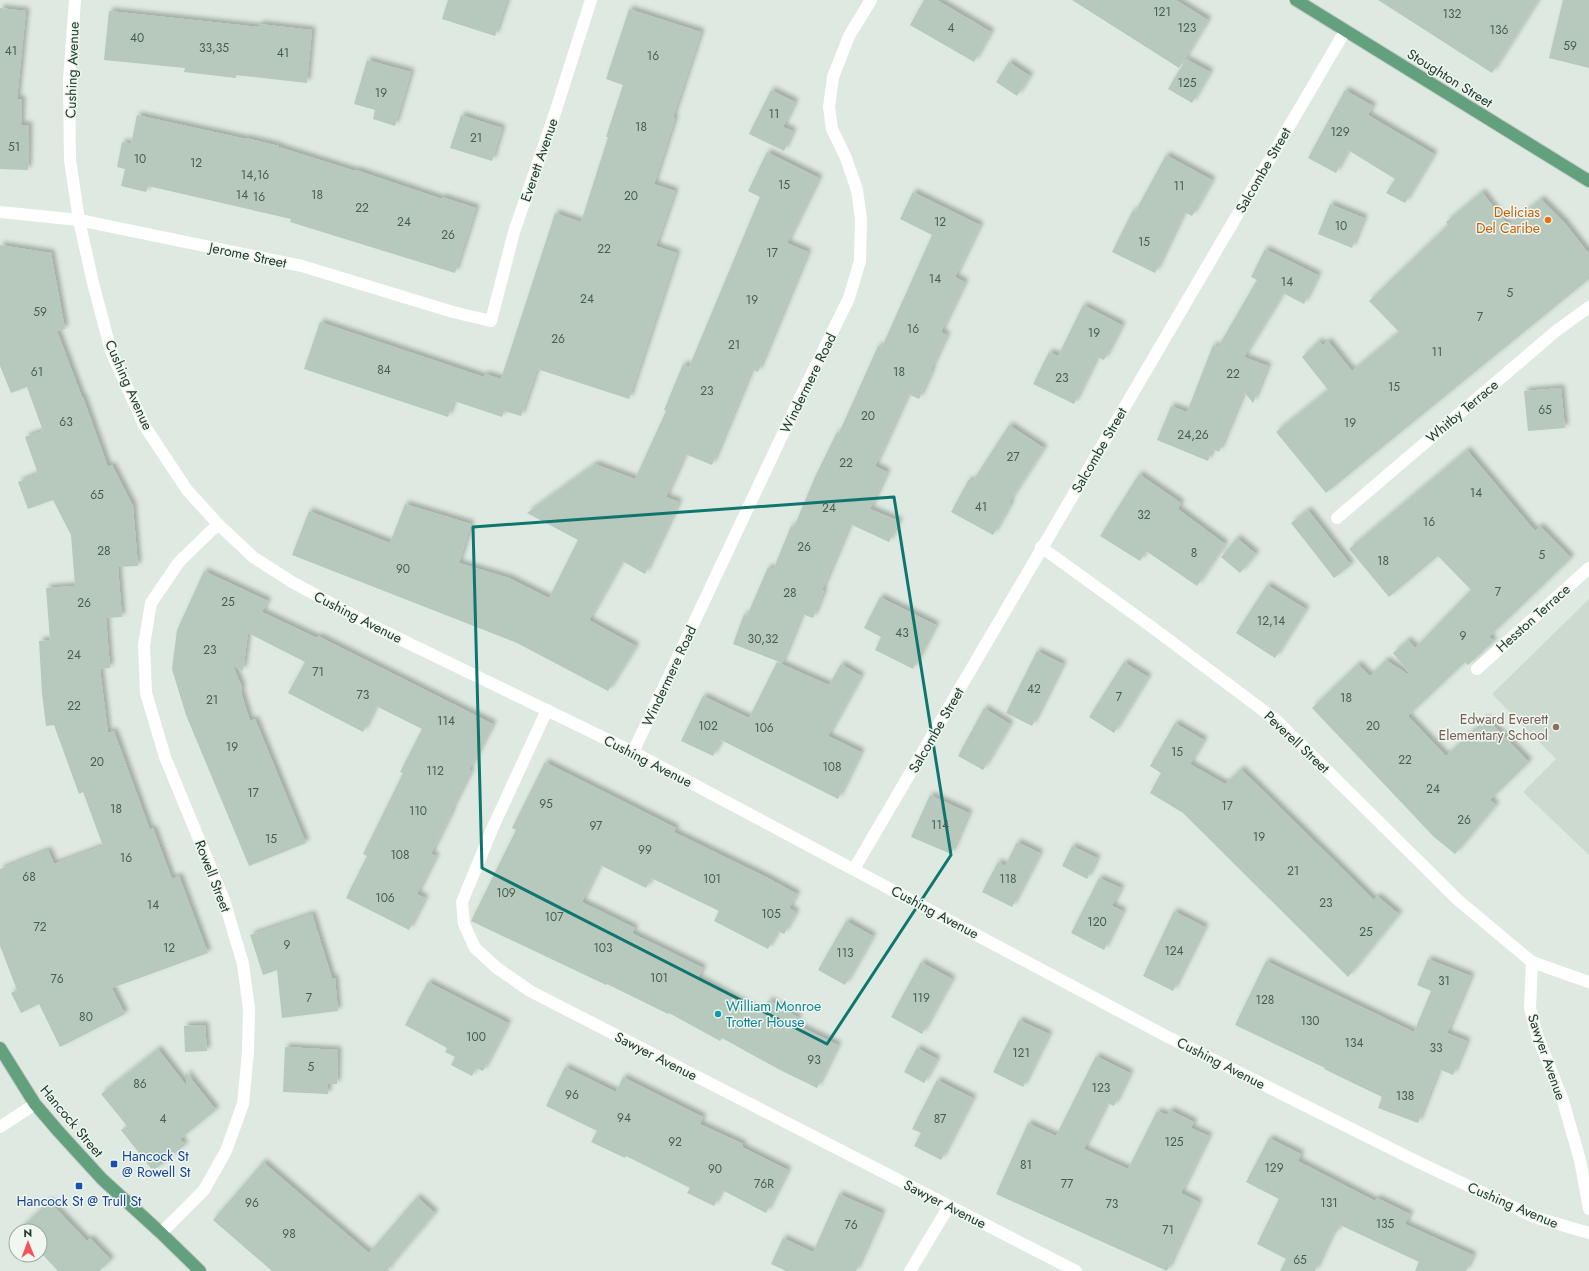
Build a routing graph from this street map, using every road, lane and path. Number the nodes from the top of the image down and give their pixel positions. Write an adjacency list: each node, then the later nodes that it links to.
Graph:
1 (75, 0): 8 (street, Cushing Avenue)
2 (591, 0): 10 (street, Everett Avenue)
3 (871, 0): 17 (street, Windermere Road)
4 (1296, 0): 5 (main road, Stoughton Street)
5 (1345, 31): 6 (main road, Stoughton Street); 13 (street, Salcombe Street)
6 (1589, 182)
7 (0, 212): 8 (street, Jerome Street)
8 (79, 220): 10 (street, Jerome Street); 12 (street, Cushing Avenue)
9 (1589, 307): 11 (street, Whitby Terrace)
10 (491, 321)
11 (1337, 518)
12 (218, 524): 16 (street, Cushing Avenue); 26 (street, Rowell Street)
13 (1041, 547): 18 (street, Salcombe Street); 19 (street, Peverell Street)
14 (1589, 568): 15 (street, Hesston Terrace)
15 (1477, 668)
16 (548, 710): 17 (street, Cushing Avenue); 24 (street, Sawyer Avenue)
17 (633, 752): 18 (street, Cushing Avenue)
18 (854, 869): 27 (street, Cushing Avenue)
19 (1532, 962): 20 (street); 25 (street, Sawyer Avenue)
20 (1589, 982)
21 (0, 1048): 22 (main road, Hancock Street)
22 (35, 1104): 23 (street); 26 (main road, Hancock Street)
23 (0, 1127)
24 (948, 1206): 29 (street); 30 (street, Sawyer Avenue)
25 (1589, 1209)
26 (162, 1233): 28 (main road, Hancock Street)
27 (1589, 1233)
28 (200, 1271)
29 (910, 1271)
30 (1076, 1271)

